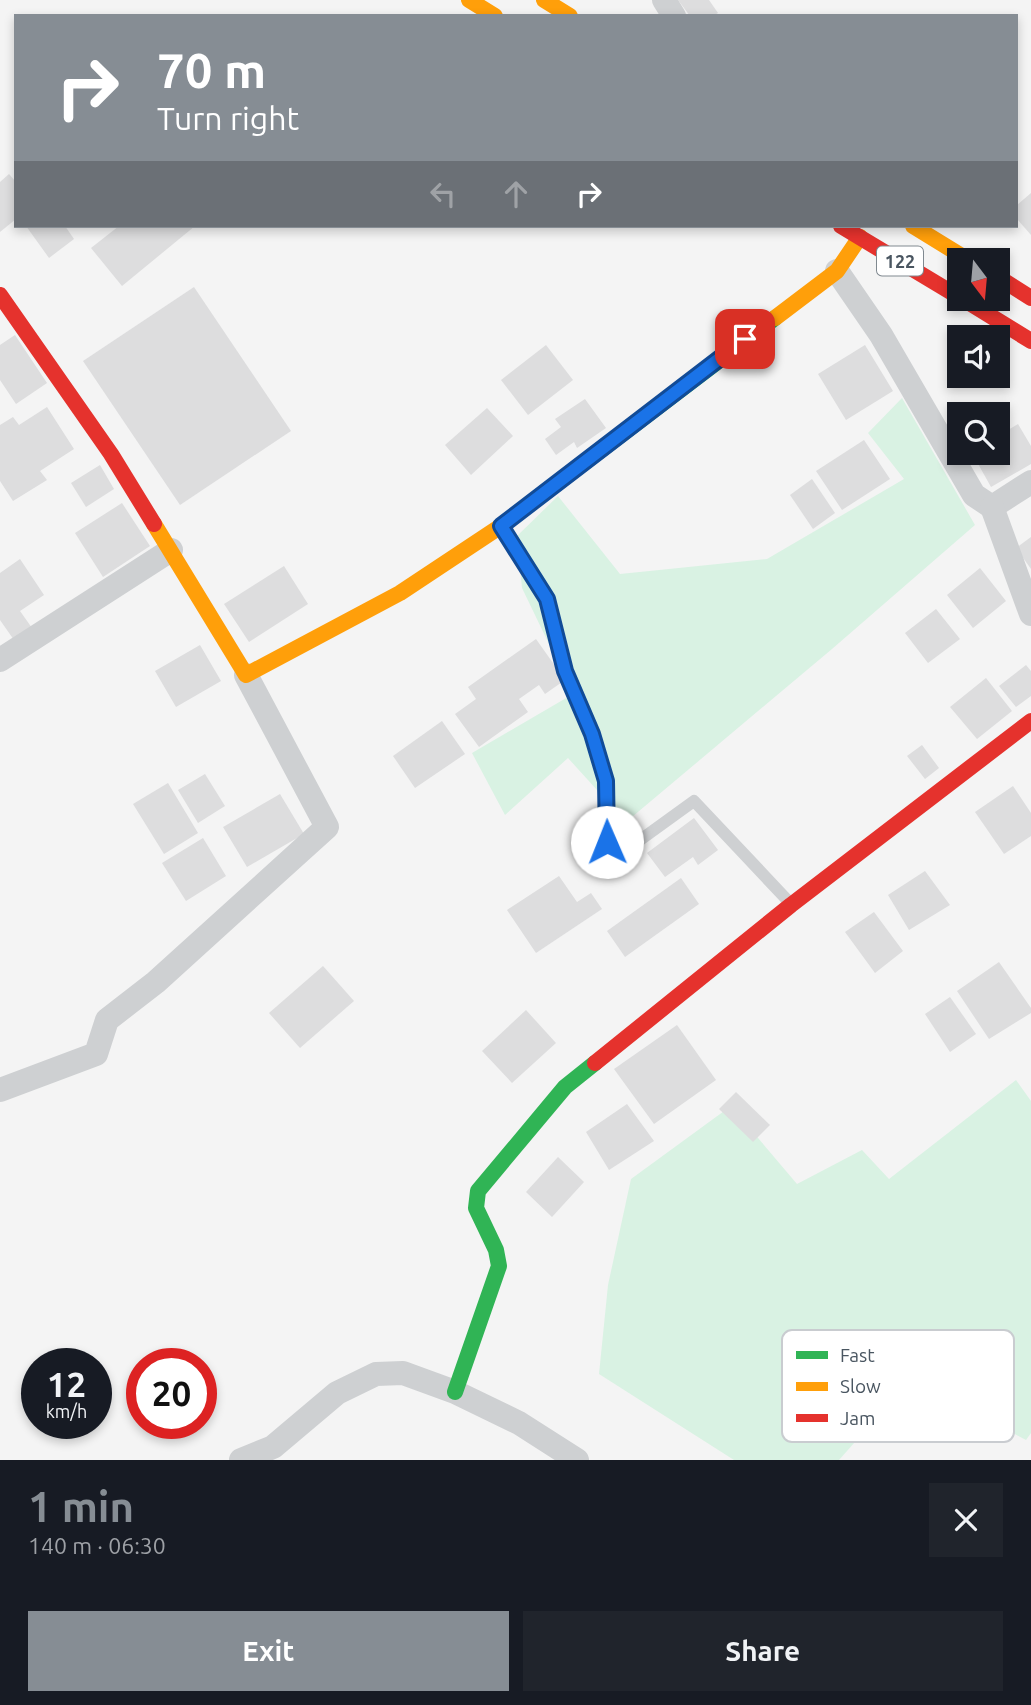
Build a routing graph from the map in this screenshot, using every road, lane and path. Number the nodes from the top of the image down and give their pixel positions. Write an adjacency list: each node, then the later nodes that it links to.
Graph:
1 (469, 0): 3 (main road)
2 (544, 0): 4 (main road)
3 (492, 14)
4 (567, 14)
5 (844, 228): 7 (main road, 122)
6 (916, 228): 8 (main road, 122)
7 (860, 237): 9 (main road); 11 (main road, 122)
8 (949, 248)
9 (837, 271): 17 (street); 18 (main road)
10 (1010, 285): 13 (main road)
11 (947, 290)
12 (0, 295): 19 (main road)
13 (1031, 298)
14 (984, 312): 15 (main road, 122)
15 (1031, 341)
16 (1031, 482): 17 (street)
17 (992, 507): 20 (street)
18 (501, 526): 22 (main road); 24 (lane)
19 (171, 550): 21 (street); 22 (main road)
20 (1031, 614)
21 (0, 660)
22 (246, 675): 25 (street)
23 (1031, 721): 24 (main road)
24 (791, 905): 26 (main road)
25 (0, 1090)
26 (455, 1392): 27 (street); 28 (street)
27 (241, 1460)
28 (578, 1460)

